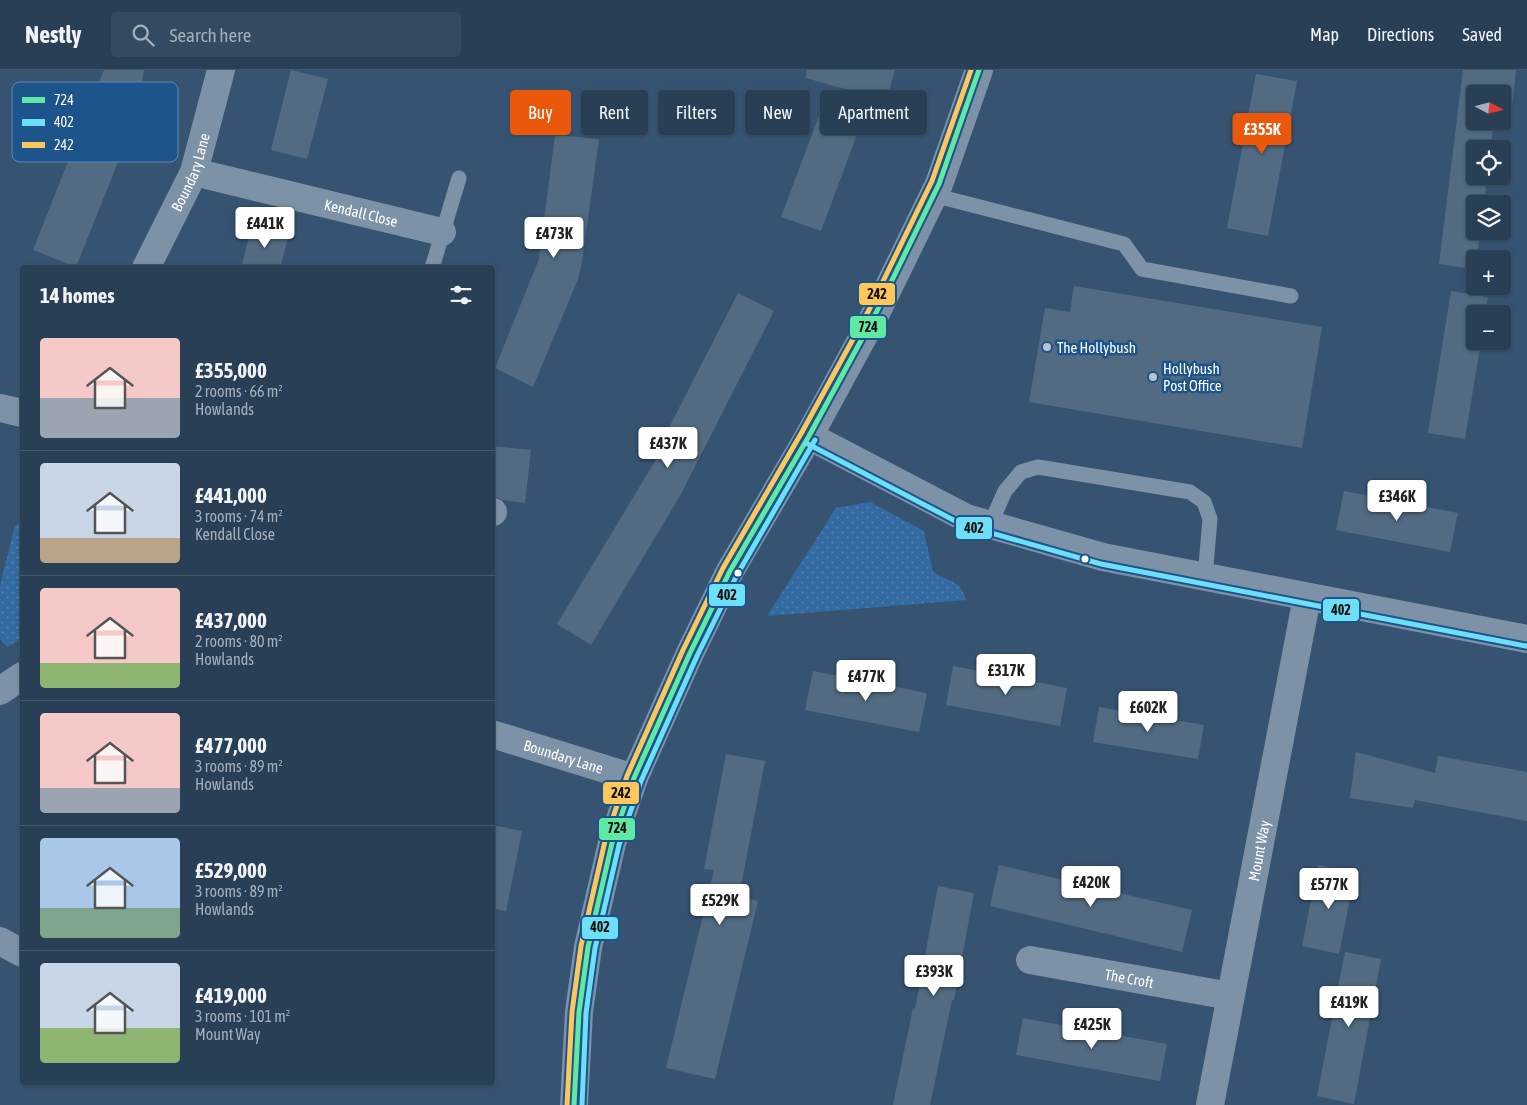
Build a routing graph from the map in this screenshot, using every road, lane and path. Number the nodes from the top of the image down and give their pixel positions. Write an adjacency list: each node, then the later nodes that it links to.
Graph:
1 (221, 70): 3 (street, Boundary Lane)
2 (978, 70): 5 (street)
3 (194, 172): 6 (street, Kendall Close); 7 (street, Boundary Lane)
4 (460, 178): 6 (lane)
5 (933, 195): 9 (lane); 12 (street)
6 (442, 232): 8 (lane)
7 (148, 265)
8 (433, 265)
9 (1291, 296)
10 (0, 408): 11 (street)
11 (20, 413)
12 (809, 436): 13 (street); 20 (street)
13 (990, 525): 14 (street); 14 (lane)
14 (1205, 577): 15 (street)
15 (1307, 597): 16 (street); 24 (street, Mount Way)
16 (1527, 639)
17 (20, 677): 18 (street)
18 (0, 691)
19 (495, 735): 20 (street, Boundary Lane)
20 (634, 778): 25 (street)
21 (0, 941): 22 (street)
22 (20, 952)
23 (1030, 960): 24 (street, The Croft)
24 (1230, 996): 26 (street, Mount Way)
25 (574, 1105)
26 (1210, 1105)

